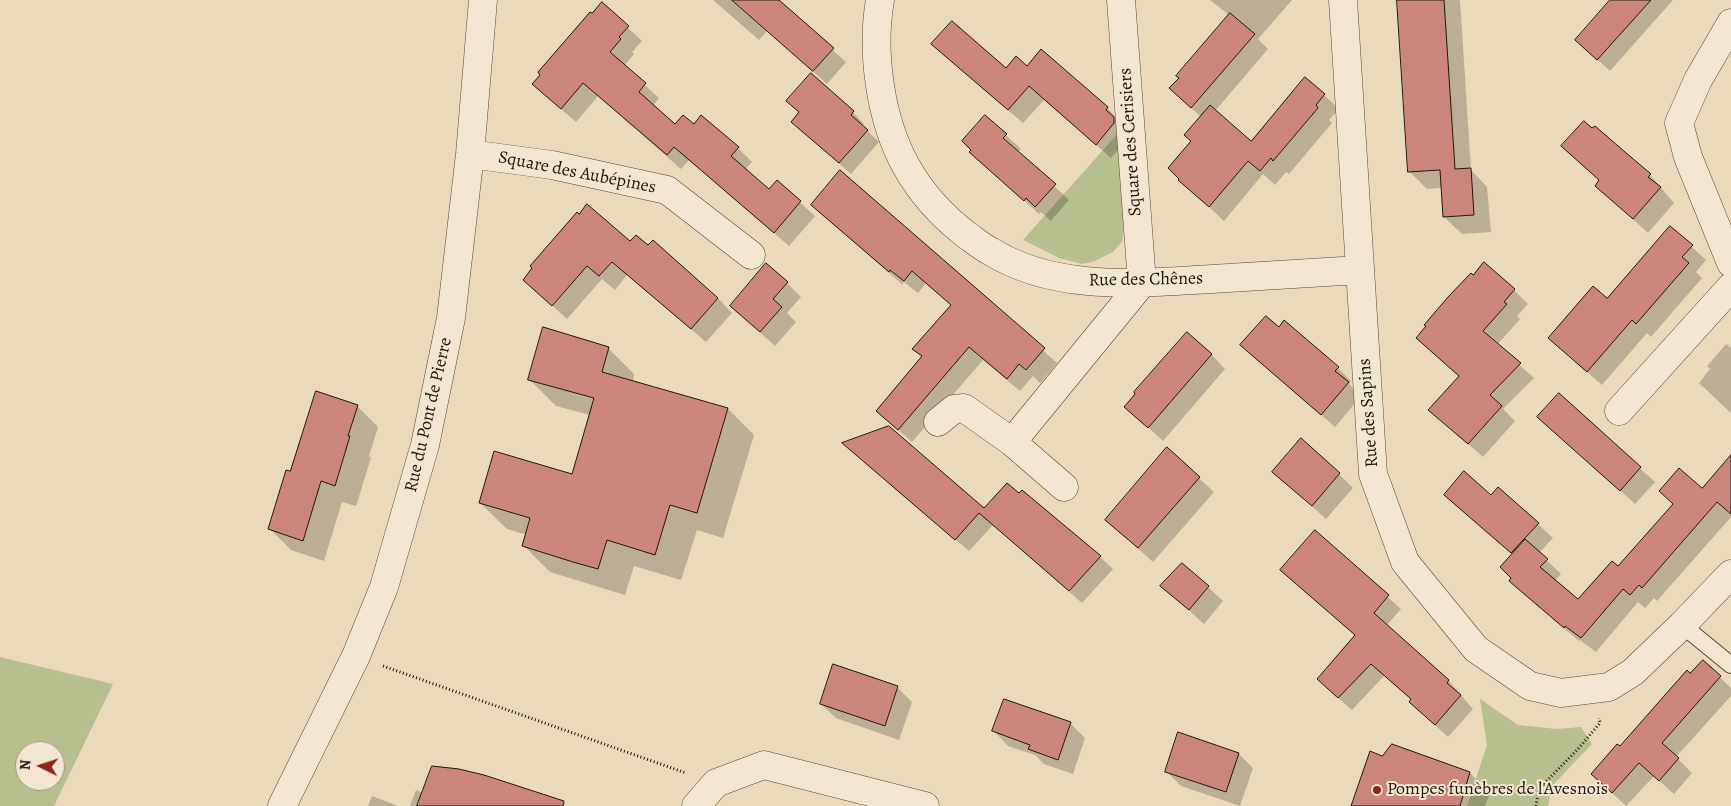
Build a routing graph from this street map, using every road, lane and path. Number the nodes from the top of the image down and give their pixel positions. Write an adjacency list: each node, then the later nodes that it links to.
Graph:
1 (483, 0): 6 (street, Rue du Pont de Pierre)
2 (1121, 0): 10 (street, Square des Cerisiers)
3 (1344, 0): 9 (street, Rue des Sapins)
4 (872, 4): 10 (street, Rue des Chênes)
5 (1731, 23): 8 (street)
6 (470, 154): 7 (street, Square des Aubépines); 18 (street, Rue du Pont de Pierre)
7 (751, 255)
8 (1731, 264)
9 (1359, 270): 10 (street, Rue des Chênes); 20 (street, Rue des Sapins)
10 (1142, 283): 14 (street)
11 (1731, 287): 12 (street)
12 (1619, 411)
13 (938, 422): 14 (street)
14 (1012, 442): 15 (street)
15 (1064, 487)
16 (1731, 574): 17 (street)
17 (1682, 624): 19 (lane); 20 (street)
18 (356, 656): 21 (path); 22 (street, Rue du Pont de Pierre)
19 (1731, 665)
20 (1603, 688): 25 (path)
21 (716, 783): 23 (street); 24 (street)
22 (282, 806)
23 (696, 806)
24 (925, 806)
25 (1536, 806)

